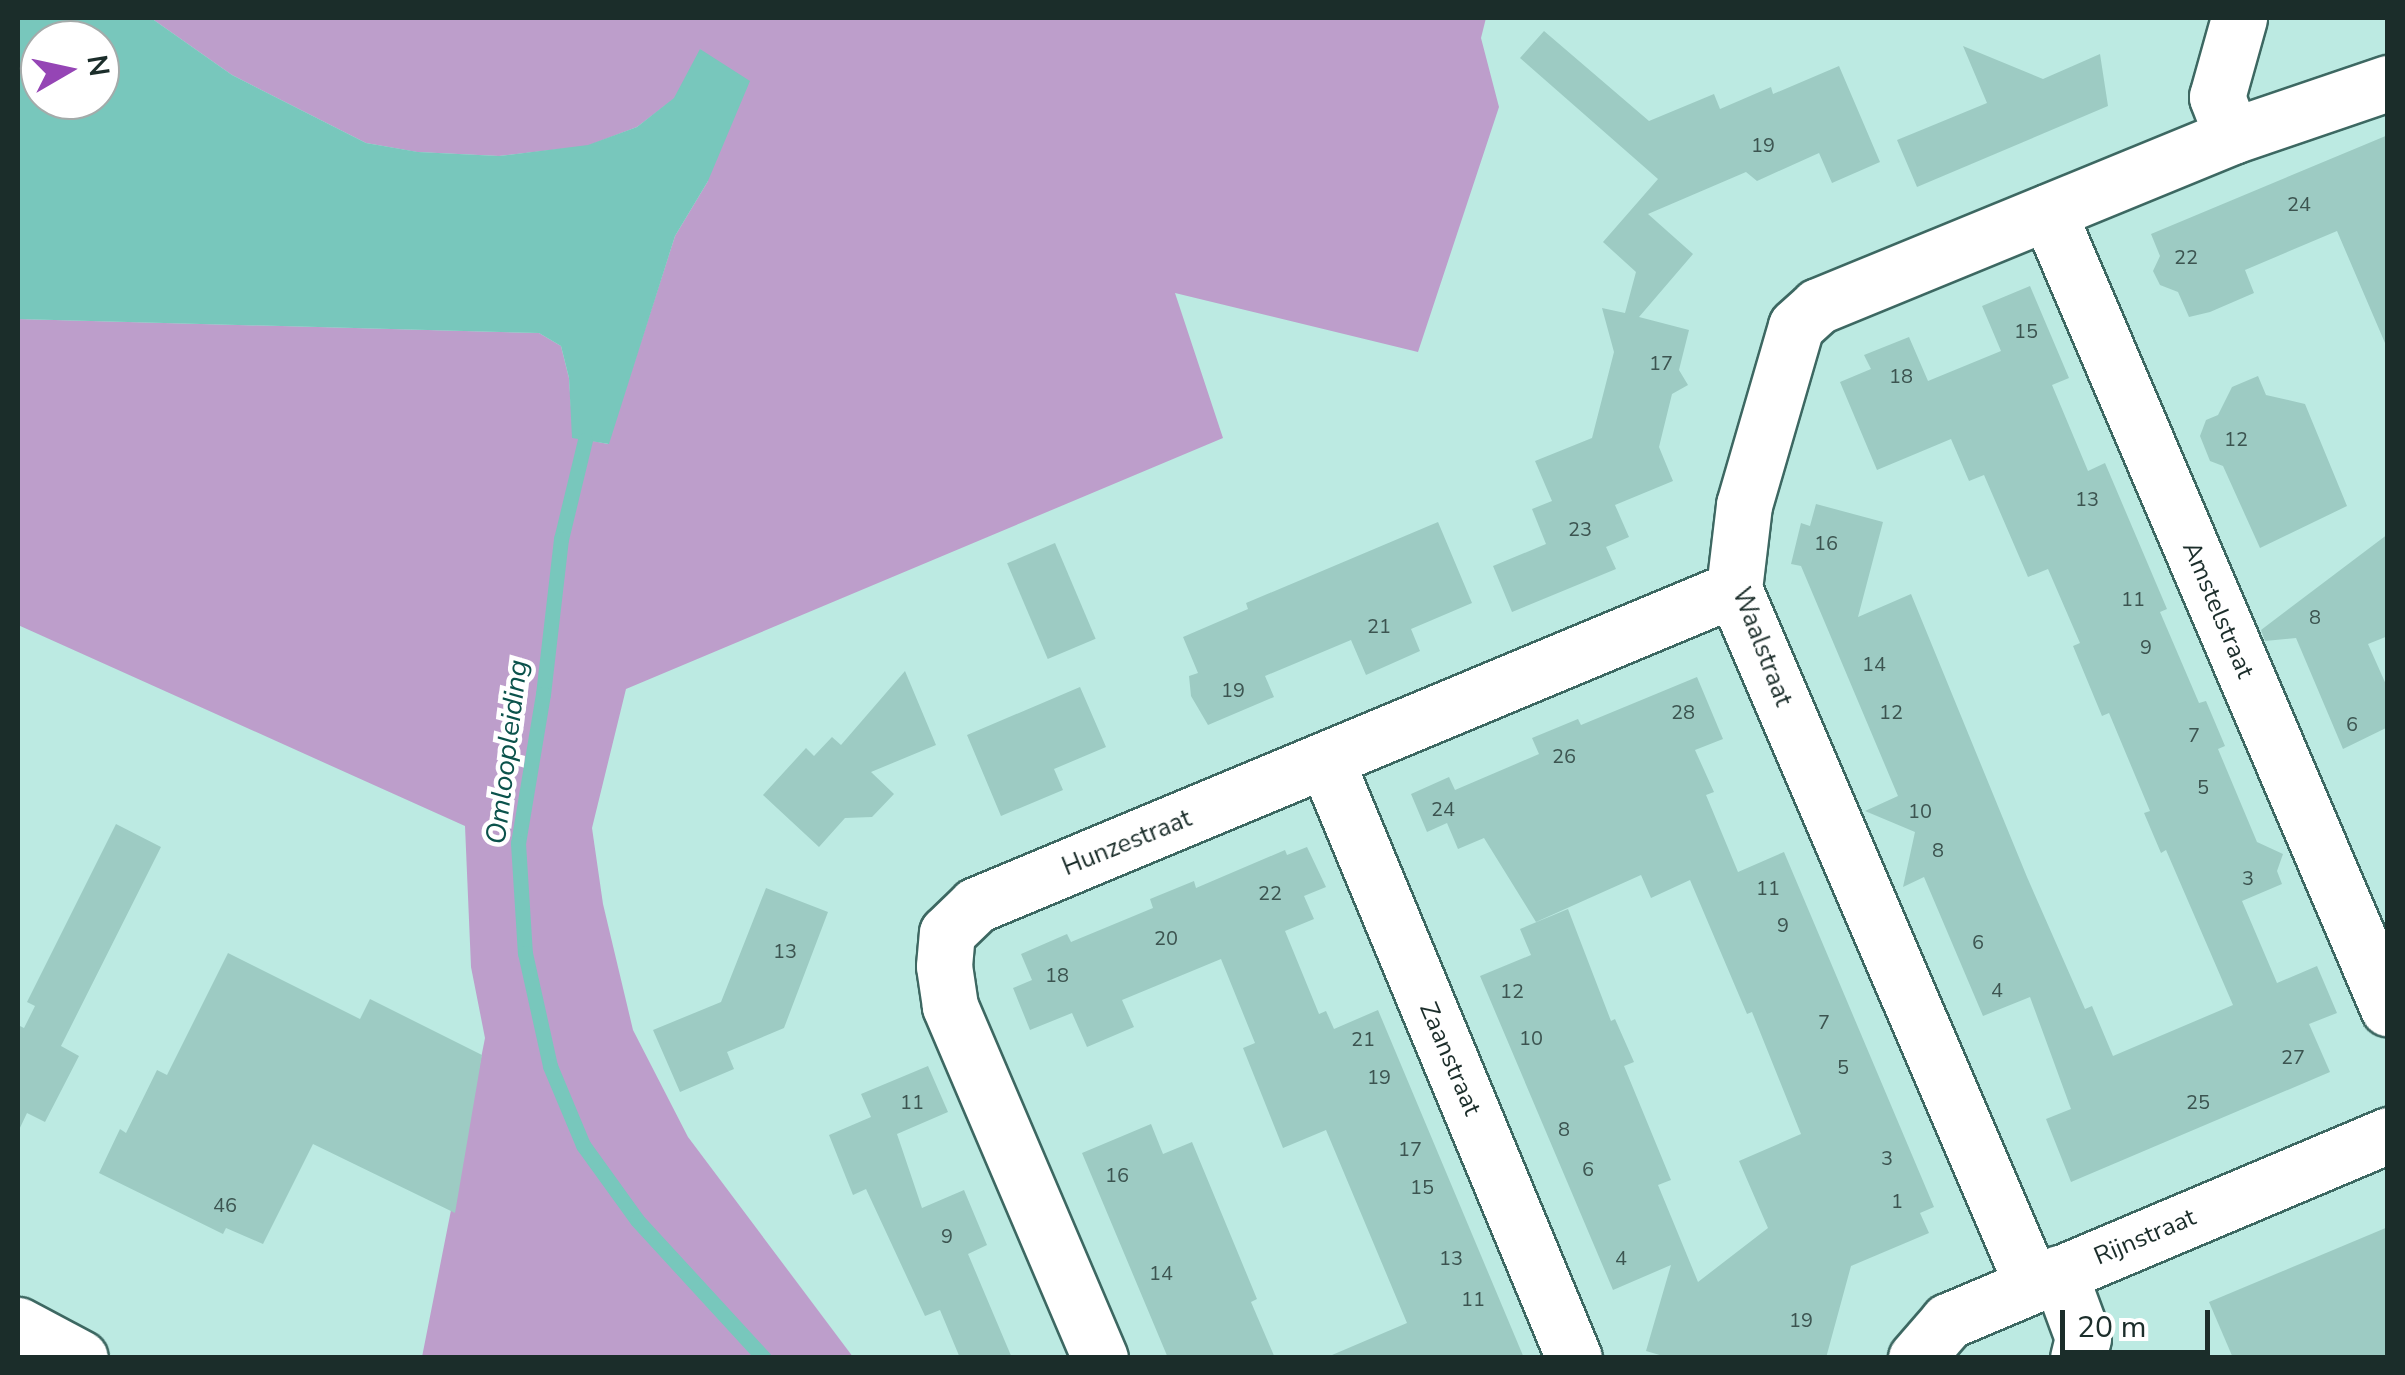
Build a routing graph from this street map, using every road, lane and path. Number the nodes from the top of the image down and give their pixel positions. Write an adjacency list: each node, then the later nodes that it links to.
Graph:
1 (2239, 18): 3 (street)
2 (2388, 83): 3 (street, Waalstraat)
3 (2232, 136): 4 (street, Waalstraat)
4 (2048, 212): 5 (street, Waalstraat); 7 (street, Amstelstraat)
5 (1734, 589): 6 (street, Hunzestraat); 9 (street, Waalstraat)
6 (1326, 761): 12 (street, Hunzestraat); 13 (street, Zaanstraat)
7 (2388, 1008)
8 (2388, 1135): 9 (street, Rijnstraat)
9 (2046, 1278): 14 (street, Rijnstraat); 15 (street, Waalstraat)
10 (18, 1325): 11 (street)
11 (80, 1358)
12 (1100, 1358)
13 (1574, 1358)
14 (1916, 1358)
15 (2078, 1358)

